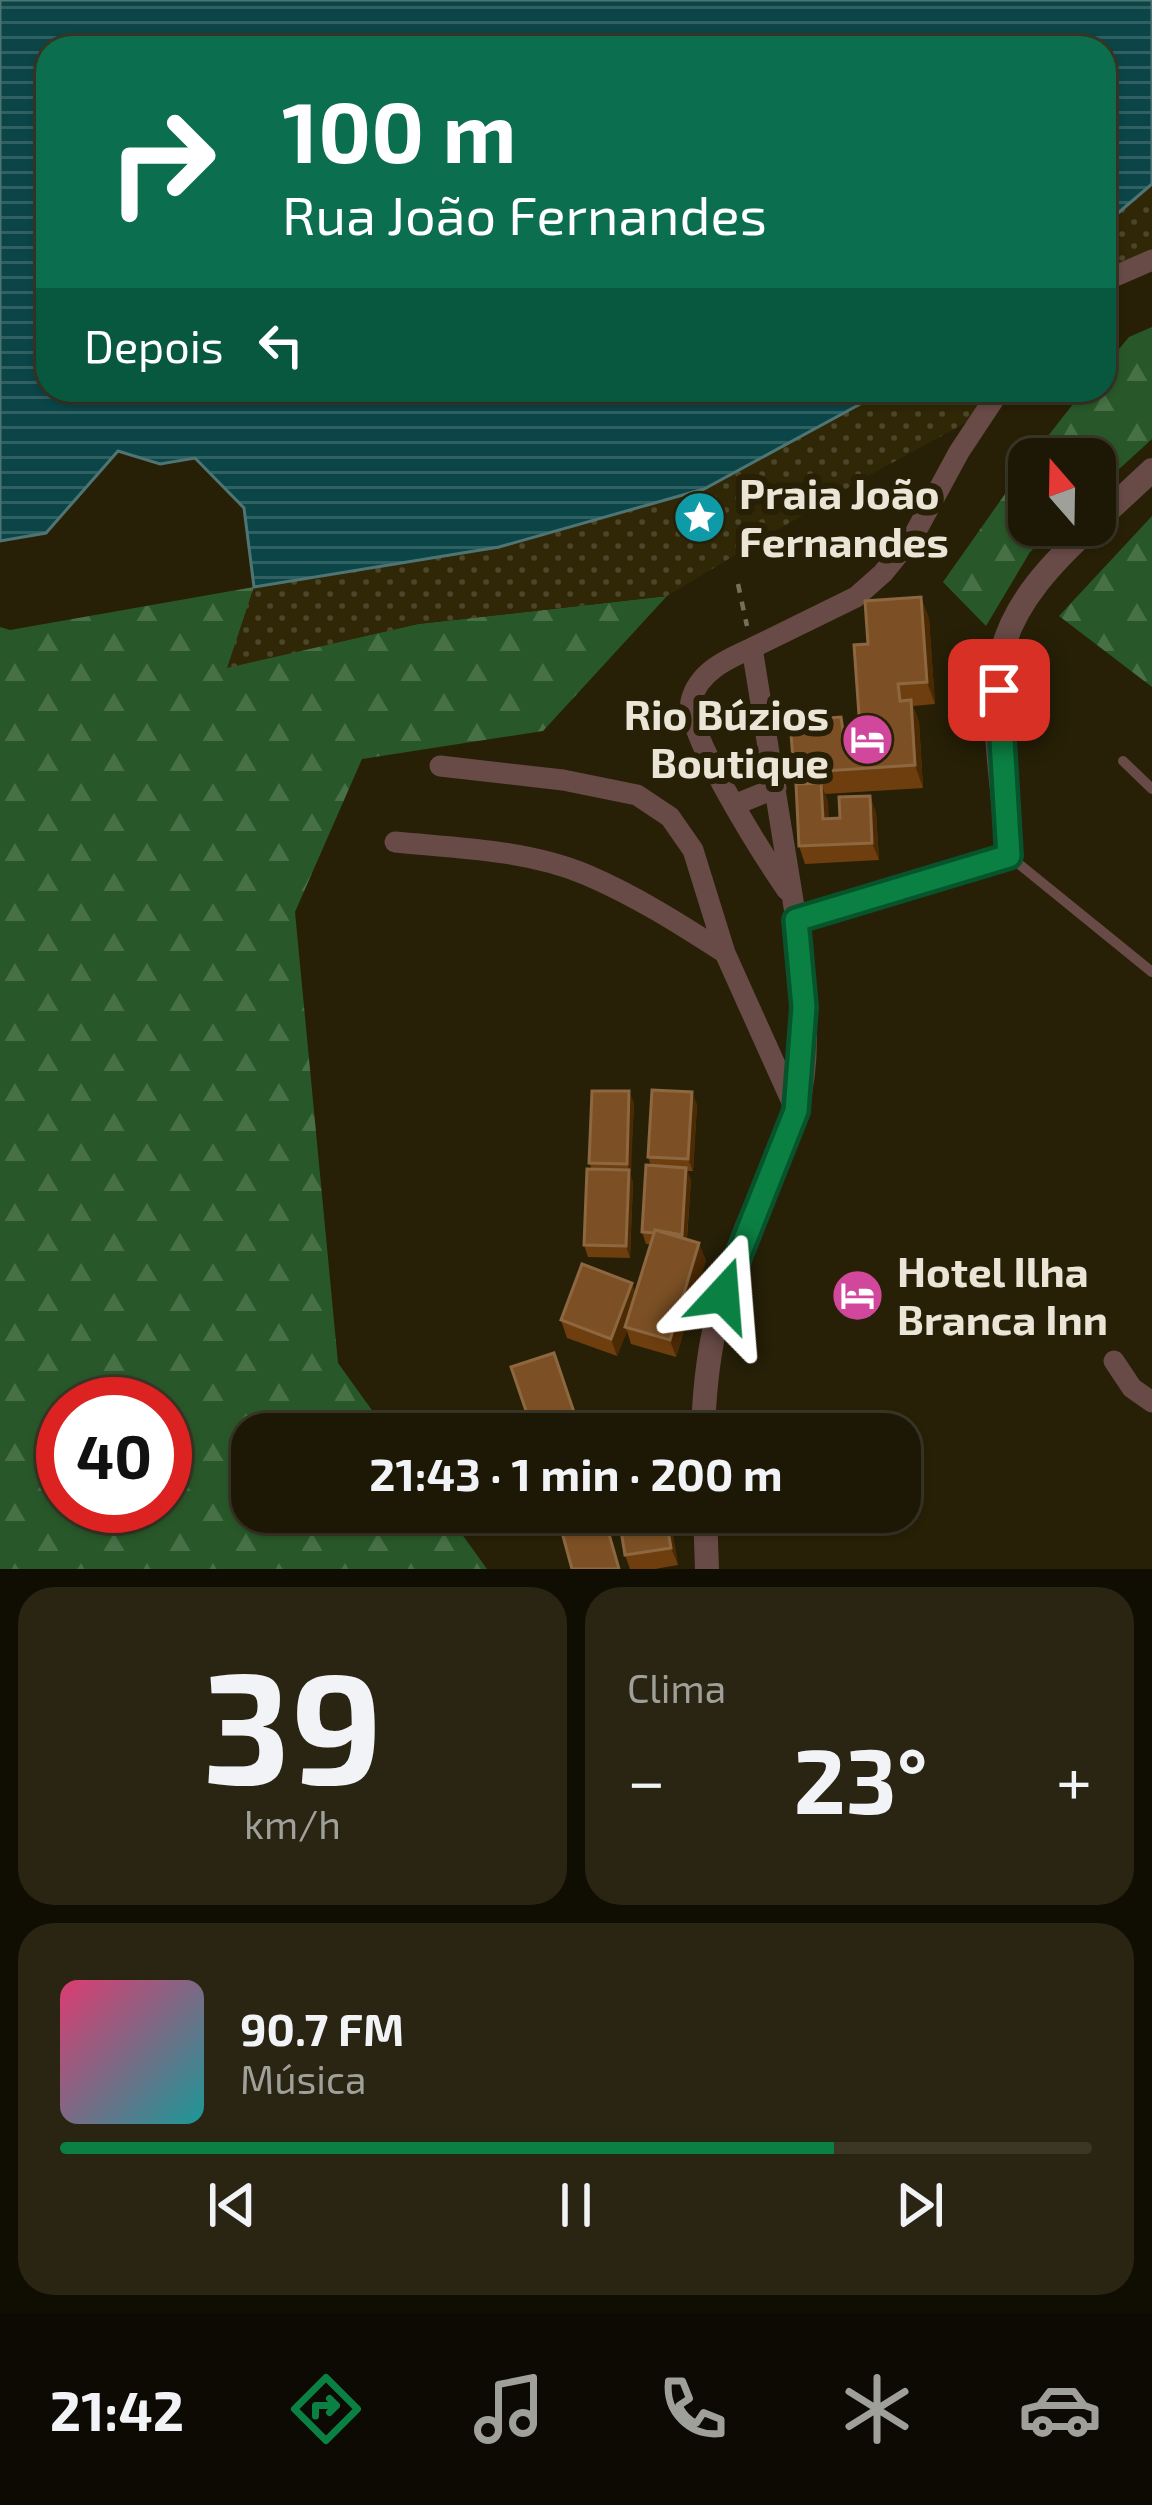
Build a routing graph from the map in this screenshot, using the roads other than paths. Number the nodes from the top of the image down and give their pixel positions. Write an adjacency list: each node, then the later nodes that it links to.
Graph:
1 (1152, 260): 2 (street)
2 (1116, 276)
3 (992, 402): 7 (street)
4 (1152, 470): 5 (street)
5 (1116, 504)
6 (1071, 546): 14 (street)
7 (752, 648): 10 (street); 12 (street)
8 (1123, 760): 11 (lane)
9 (440, 766): 16 (street)
10 (776, 788): 12 (street); 15 (street)
11 (1152, 789)
12 (734, 805): 15 (street)
13 (395, 842): 16 (street)
14 (1009, 856): 15 (street); 17 (lane)
15 (793, 907): 18 (street)
16 (725, 953): 18 (street)
17 (1152, 972)
18 (796, 1111): 21 (street)
19 (1114, 1360): 20 (street)
20 (1152, 1402)
21 (704, 1413)
22 (706, 1533): 23 (street)
23 (707, 1569)

